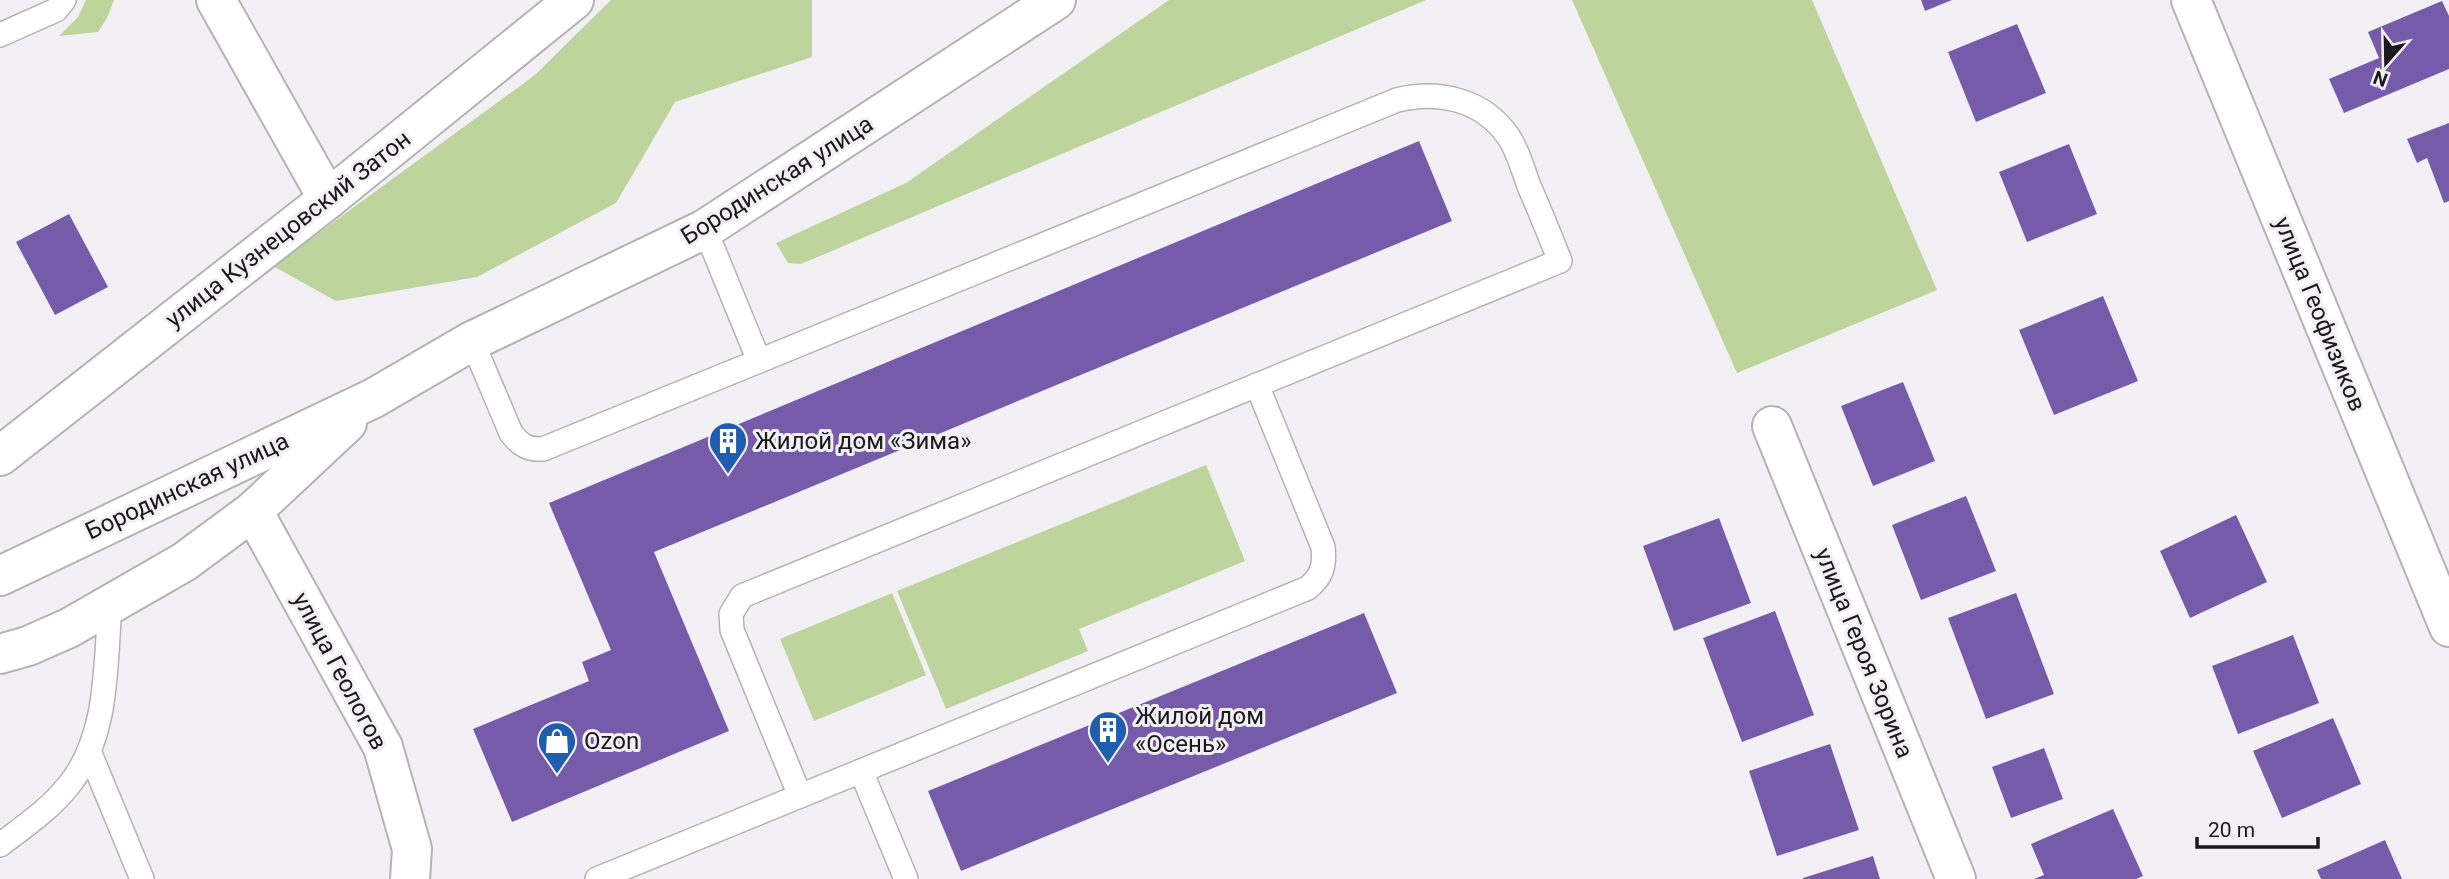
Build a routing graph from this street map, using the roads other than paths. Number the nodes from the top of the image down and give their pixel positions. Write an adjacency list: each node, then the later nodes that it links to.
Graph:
1 (64, 0): 6 (lane)
2 (216, 0): 7 (street)
3 (574, 0): 7 (street, улица Кузнецовский Затон)
4 (1056, 0): 8 (street, Бородинская улица)
5 (2191, 0): 18 (street, улица Геофизиков)
6 (0, 35)
7 (328, 199): 14 (street, улица Кузнецовский Затон)
8 (705, 229): 9 (street, Бородинская улица); 10 (lane)
9 (472, 341): 10 (lane); 12 (street, Бородинская улица)
10 (760, 361): 11 (lane)
11 (1256, 385): 21 (lane); 22 (lane)
12 (374, 398): 15 (street, Бородинская улица); 16 (street, Бородинская улица)
13 (1772, 426): 28 (street, улица Героя Зорина)
14 (0, 456)
15 (253, 512): 17 (street, Бородинская улица); 25 (street, улица Геологов)
16 (0, 576)
17 (110, 605): 19 (street, Бородинская улица); 20 (lane)
18 (2449, 627)
19 (0, 654)
20 (89, 751): 23 (lane); 24 (lane)
21 (861, 771): 22 (lane); 27 (lane)
22 (800, 796): 26 (lane)
23 (0, 845)
24 (142, 879)
25 (410, 879)
26 (597, 879)
27 (906, 879)
28 (1956, 879)

